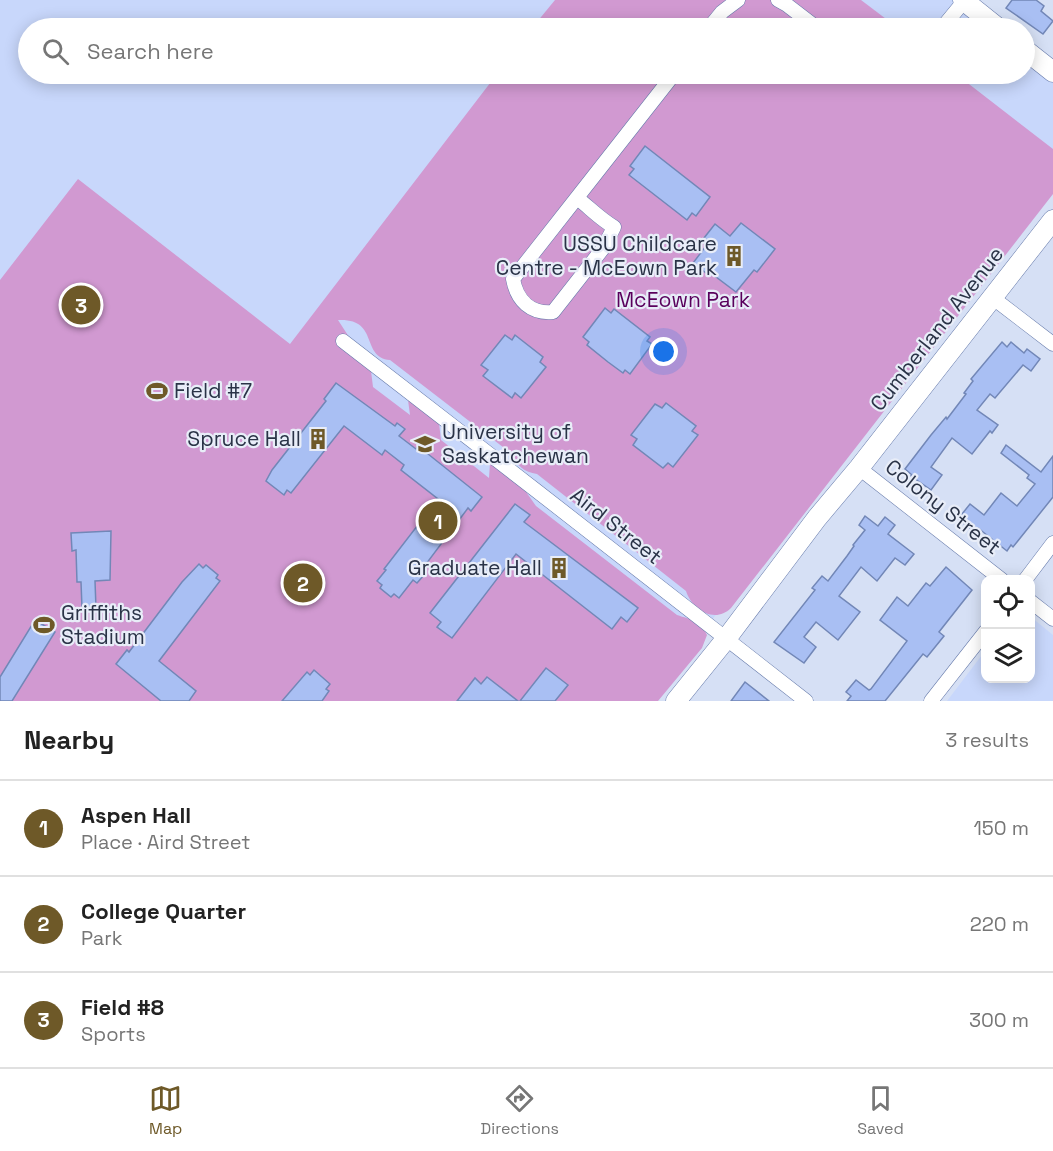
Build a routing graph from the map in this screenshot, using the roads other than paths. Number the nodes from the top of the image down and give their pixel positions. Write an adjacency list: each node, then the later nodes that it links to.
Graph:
1 (738, 0): 4 (street)
2 (778, 0): 5 (street)
3 (964, 0): 6 (street); 7 (main road)
4 (717, 18)
5 (804, 18)
6 (950, 18)
7 (986, 18)
8 (1035, 58): 9 (main road)
9 (1053, 72)
10 (666, 84): 11 (street)
11 (577, 198): 11 (street)
12 (1053, 220): 13 (main road, Cumberland Avenue)
13 (993, 298): 15 (street); 16 (main road, Cumberland Avenue)
14 (343, 341): 23 (street, Aird Street)
15 (1053, 344)
16 (859, 468): 18 (street, Colony Street); 23 (main road, Cumberland Avenue)
17 (1053, 543): 19 (street)
18 (997, 575)
19 (1028, 575)
20 (1035, 606): 21 (street)
21 (1053, 619)
22 (981, 636): 26 (street)
23 (726, 639): 24 (main road, Cumberland Avenue); 25 (street, Aird Street)
24 (676, 701)
25 (806, 701)
26 (931, 701)

